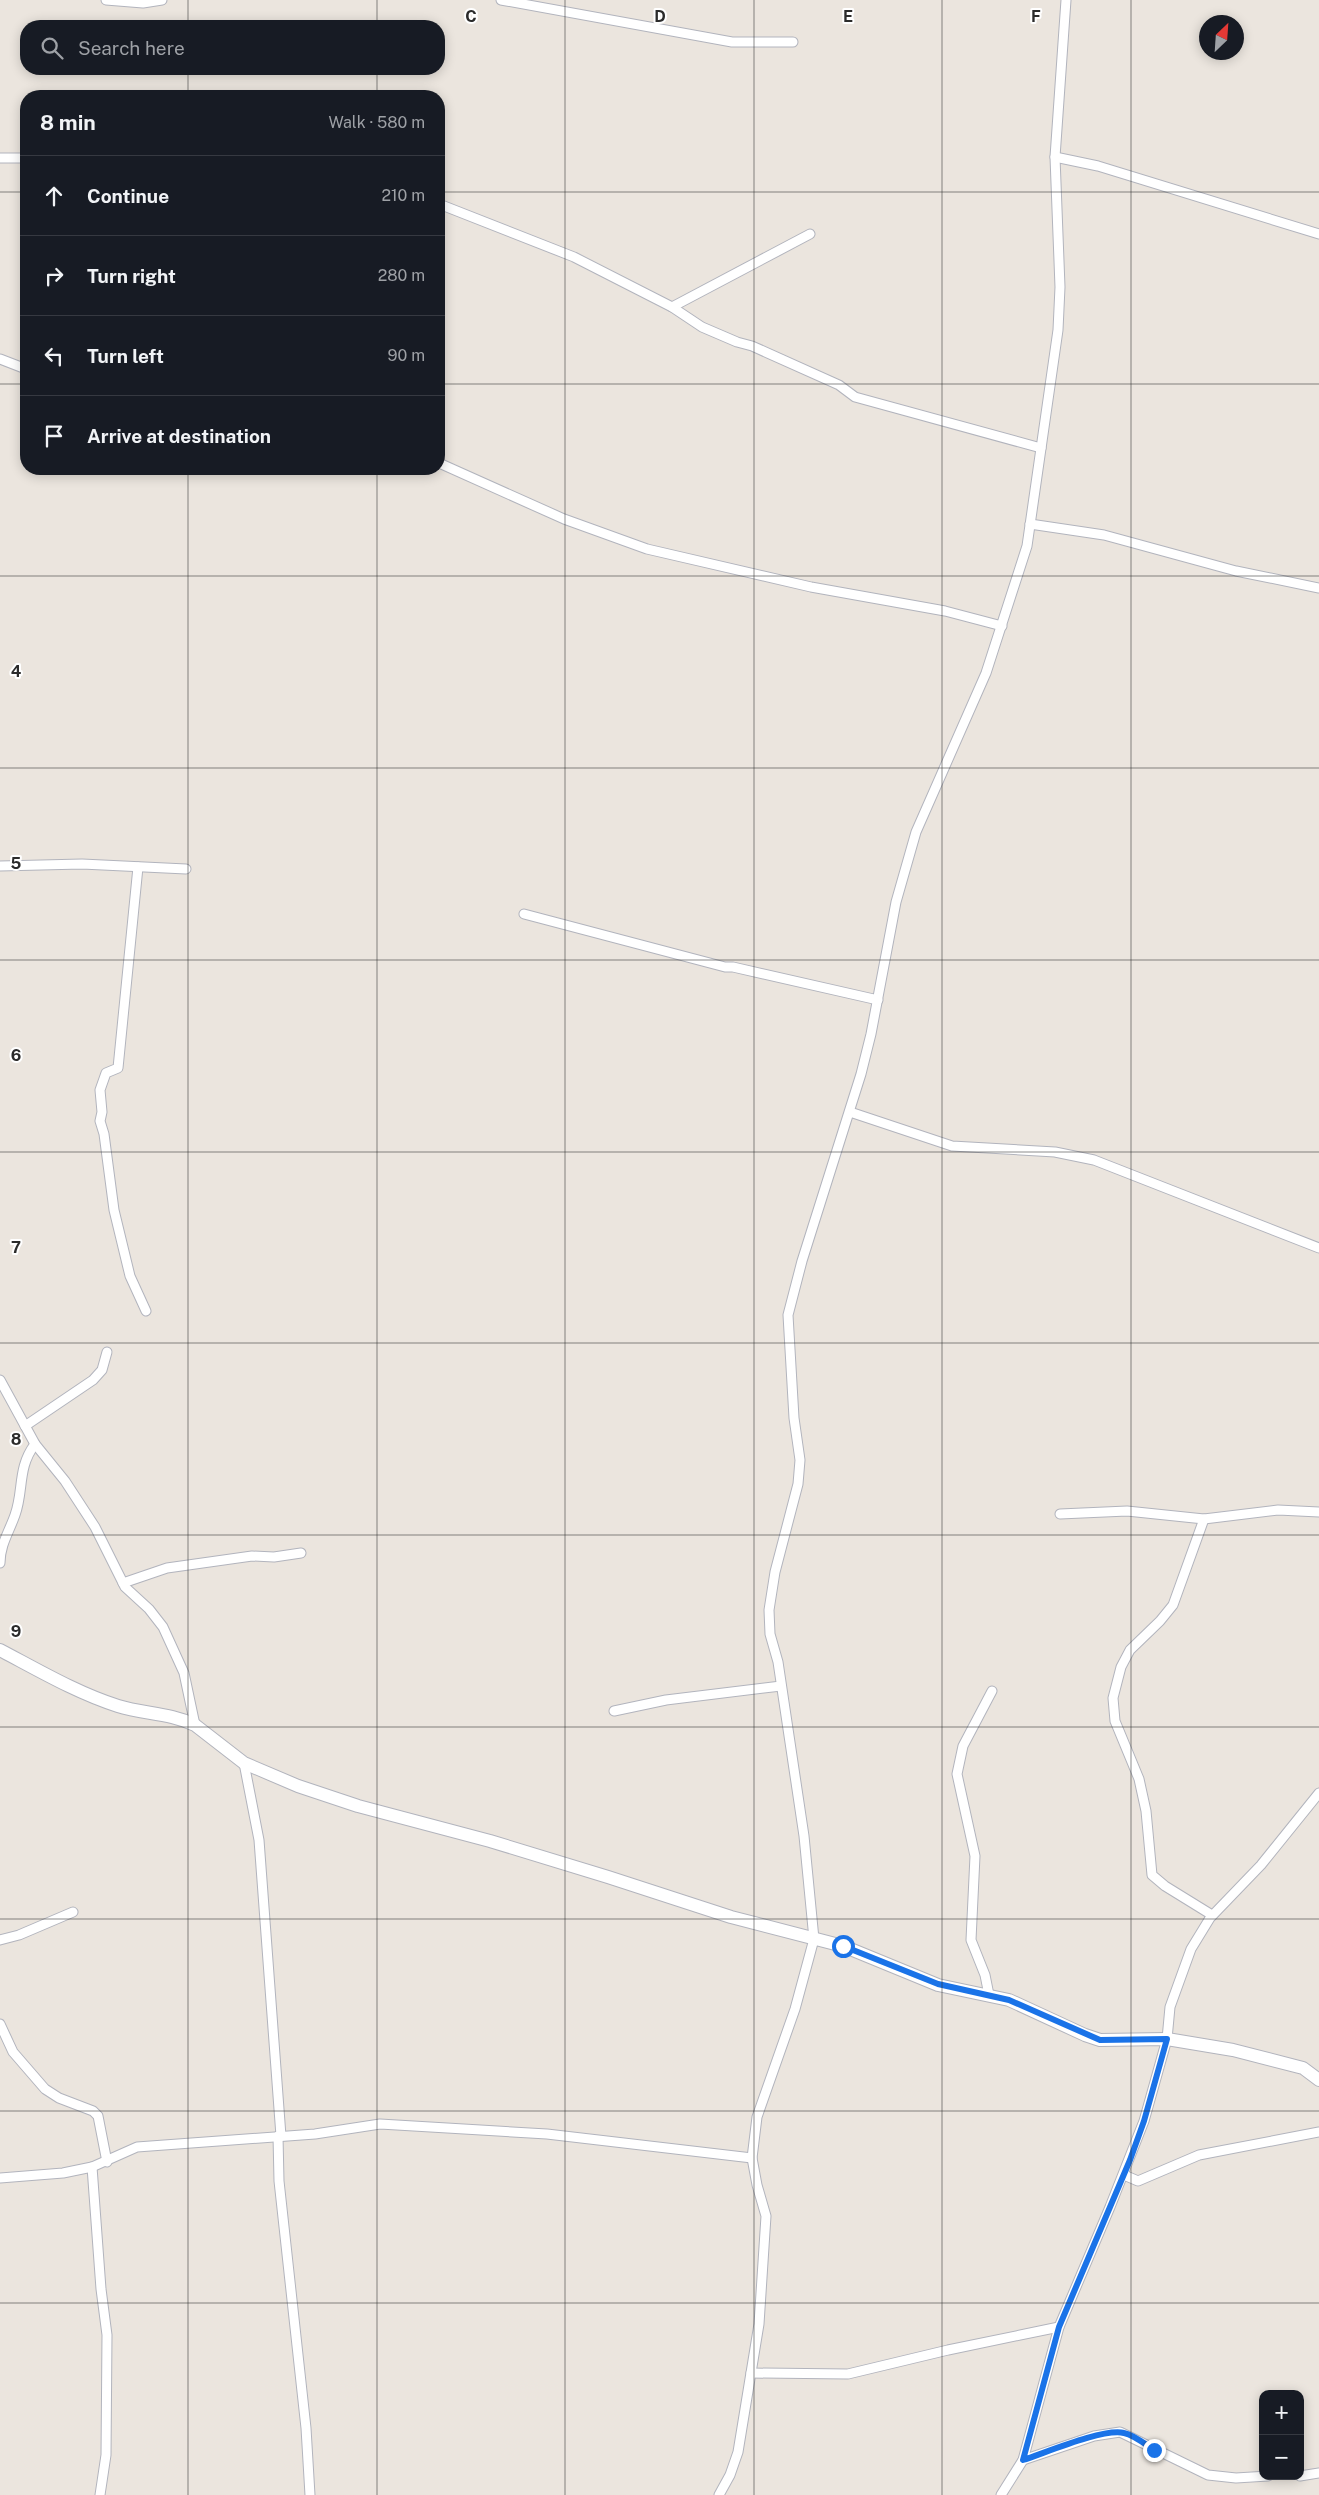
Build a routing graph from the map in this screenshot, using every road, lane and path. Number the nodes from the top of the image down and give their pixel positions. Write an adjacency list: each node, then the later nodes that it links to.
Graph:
1 (106, 0): 2 (street)
2 (162, 0)
3 (502, 0): 5 (street)
4 (1066, 0): 6 (street)
5 (793, 42)
6 (1055, 157): 11 (street); 15 (street)
7 (0, 158): 8 (street)
8 (20, 158)
9 (445, 206): 12 (street)
10 (810, 234): 12 (street)
11 (1319, 234)
12 (672, 307): 15 (street)
13 (0, 360): 14 (street)
14 (20, 367)
15 (1041, 448): 17 (street)
16 (445, 466): 19 (street)
17 (1030, 524): 18 (street); 19 (street)
18 (1319, 588)
19 (1002, 626): 24 (street)
20 (0, 866): 21 (street)
21 (138, 867): 22 (street); 27 (street)
22 (186, 869)
23 (524, 914): 24 (street)
24 (878, 1000): 25 (street)
25 (850, 1112): 26 (street); 40 (street)
26 (1319, 1248)
27 (146, 1311)
28 (107, 1352): 30 (street)
29 (0, 1380): 30 (street)
30 (25, 1426): 31 (street)
31 (35, 1444): 35 (street); 38 (street)
32 (1319, 1512): 34 (street)
33 (1060, 1514): 34 (street)
34 (1204, 1519): 47 (street)
35 (0, 1549): 37 (street)
36 (300, 1552): 38 (street)
37 (0, 1563)
38 (123, 1583): 43 (street)
39 (0, 1650): 43 (street)
40 (781, 1686): 42 (street); 48 (street)
41 (992, 1691): 50 (street)
42 (614, 1711)
43 (195, 1725): 44 (street)
44 (244, 1762): 48 (street); 55 (street)
45 (1319, 1793): 47 (street)
46 (74, 1912): 49 (street)
47 (1212, 1915): 52 (street)
48 (814, 1939): 50 (street); 56 (street)
49 (0, 1940)
50 (989, 1995): 52 (street)
51 (0, 2024): 57 (street)
52 (1167, 2039): 53 (street); 59 (street)
53 (1319, 2080)
54 (1319, 2132): 59 (street)
55 (279, 2136): 56 (street); 57 (street); 68 (street)
56 (752, 2158): 62 (street)
57 (107, 2162): 58 (street)
58 (92, 2167): 60 (street); 67 (street)
59 (1124, 2175): 61 (street)
60 (0, 2178)
61 (1059, 2327): 62 (street); 63 (street)
62 (751, 2373): 69 (street)
63 (1023, 2460): 66 (street); 70 (street)
64 (1319, 2473): 65 (street)
65 (1304, 2475)
66 (1259, 2477)
67 (100, 2495)
68 (310, 2495)
69 (719, 2495)
70 (1001, 2495)

